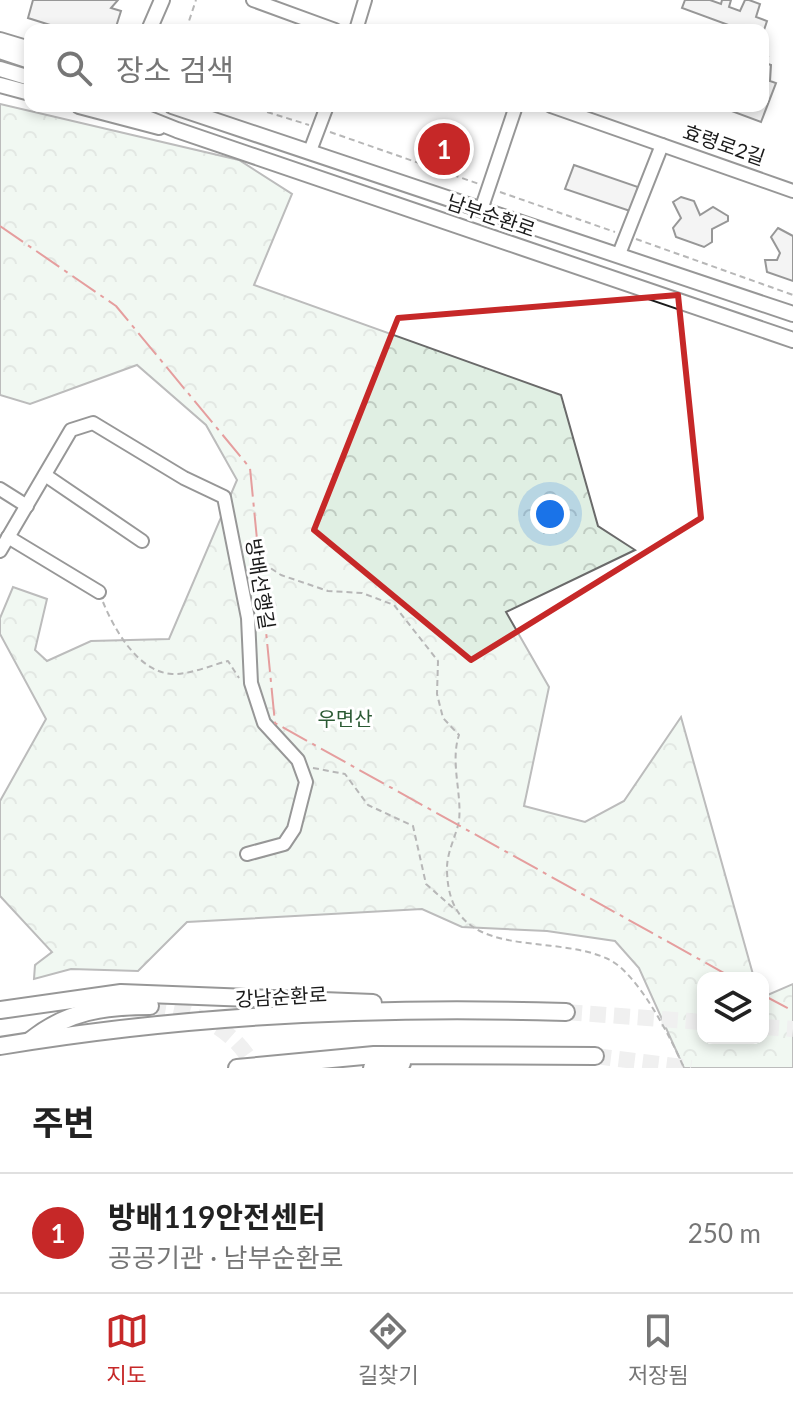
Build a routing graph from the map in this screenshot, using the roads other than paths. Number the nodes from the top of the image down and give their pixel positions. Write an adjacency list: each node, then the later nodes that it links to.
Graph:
1 (253, 0): 6 (street)
2 (365, 0): 7 (street)
3 (160, 4): 4 (main road); 5 (main road)
4 (152, 24)
5 (158, 24)
6 (319, 24)
7 (358, 24)
8 (0, 40): 9 (main road)
9 (24, 47)
10 (0, 51): 11 (main road)
11 (24, 59)
12 (0, 69): 13 (main road)
13 (24, 76)
14 (0, 85): 15 (main road)
15 (24, 91)
16 (99, 112): 22 (main road, 남부순환로)
17 (132, 112): 22 (main road, 남부순환로)
18 (193, 112): 24 (main road, 남부순환로)
19 (325, 112): 24 (street)
20 (514, 112): 26 (street)
21 (568, 112): 23 (street, 효령로2길)
22 (177, 130): 29 (main road, 남부순환로)
23 (662, 145): 25 (street, 효령로2길); 27 (street)
24 (310, 151): 26 (main road, 남부순환로)
25 (793, 191)
26 (482, 207): 27 (main road, 남부순환로)
27 (619, 254): 28 (main road, 남부순환로)
28 (788, 312): 29 (main road)
29 (776, 334): 30 (main road, 남부순환로)
30 (793, 340)
31 (45, 475): 33 (street, 방배선행길); 35 (street); 38 (street, 방배선행길)
32 (0, 489): 33 (street)
33 (27, 506): 34 (street, 방배선행길)
34 (8, 537): 36 (street, 방배선행길); 37 (street)
35 (142, 541)
36 (0, 551)
37 (99, 592)
38 (247, 854)
39 (150, 1006): 43 (highway)
40 (434, 1008): 41 (highway); 42 (highway, 강남순환로); 43 (highway, 강남순환로)
41 (0, 1010)
42 (566, 1012)
43 (30, 1041): 44 (highway, 강남순환로)
44 (0, 1046)
45 (446, 1055): 46 (highway); 47 (highway); 48 (highway)
46 (595, 1056)
47 (237, 1068)
48 (372, 1068)

